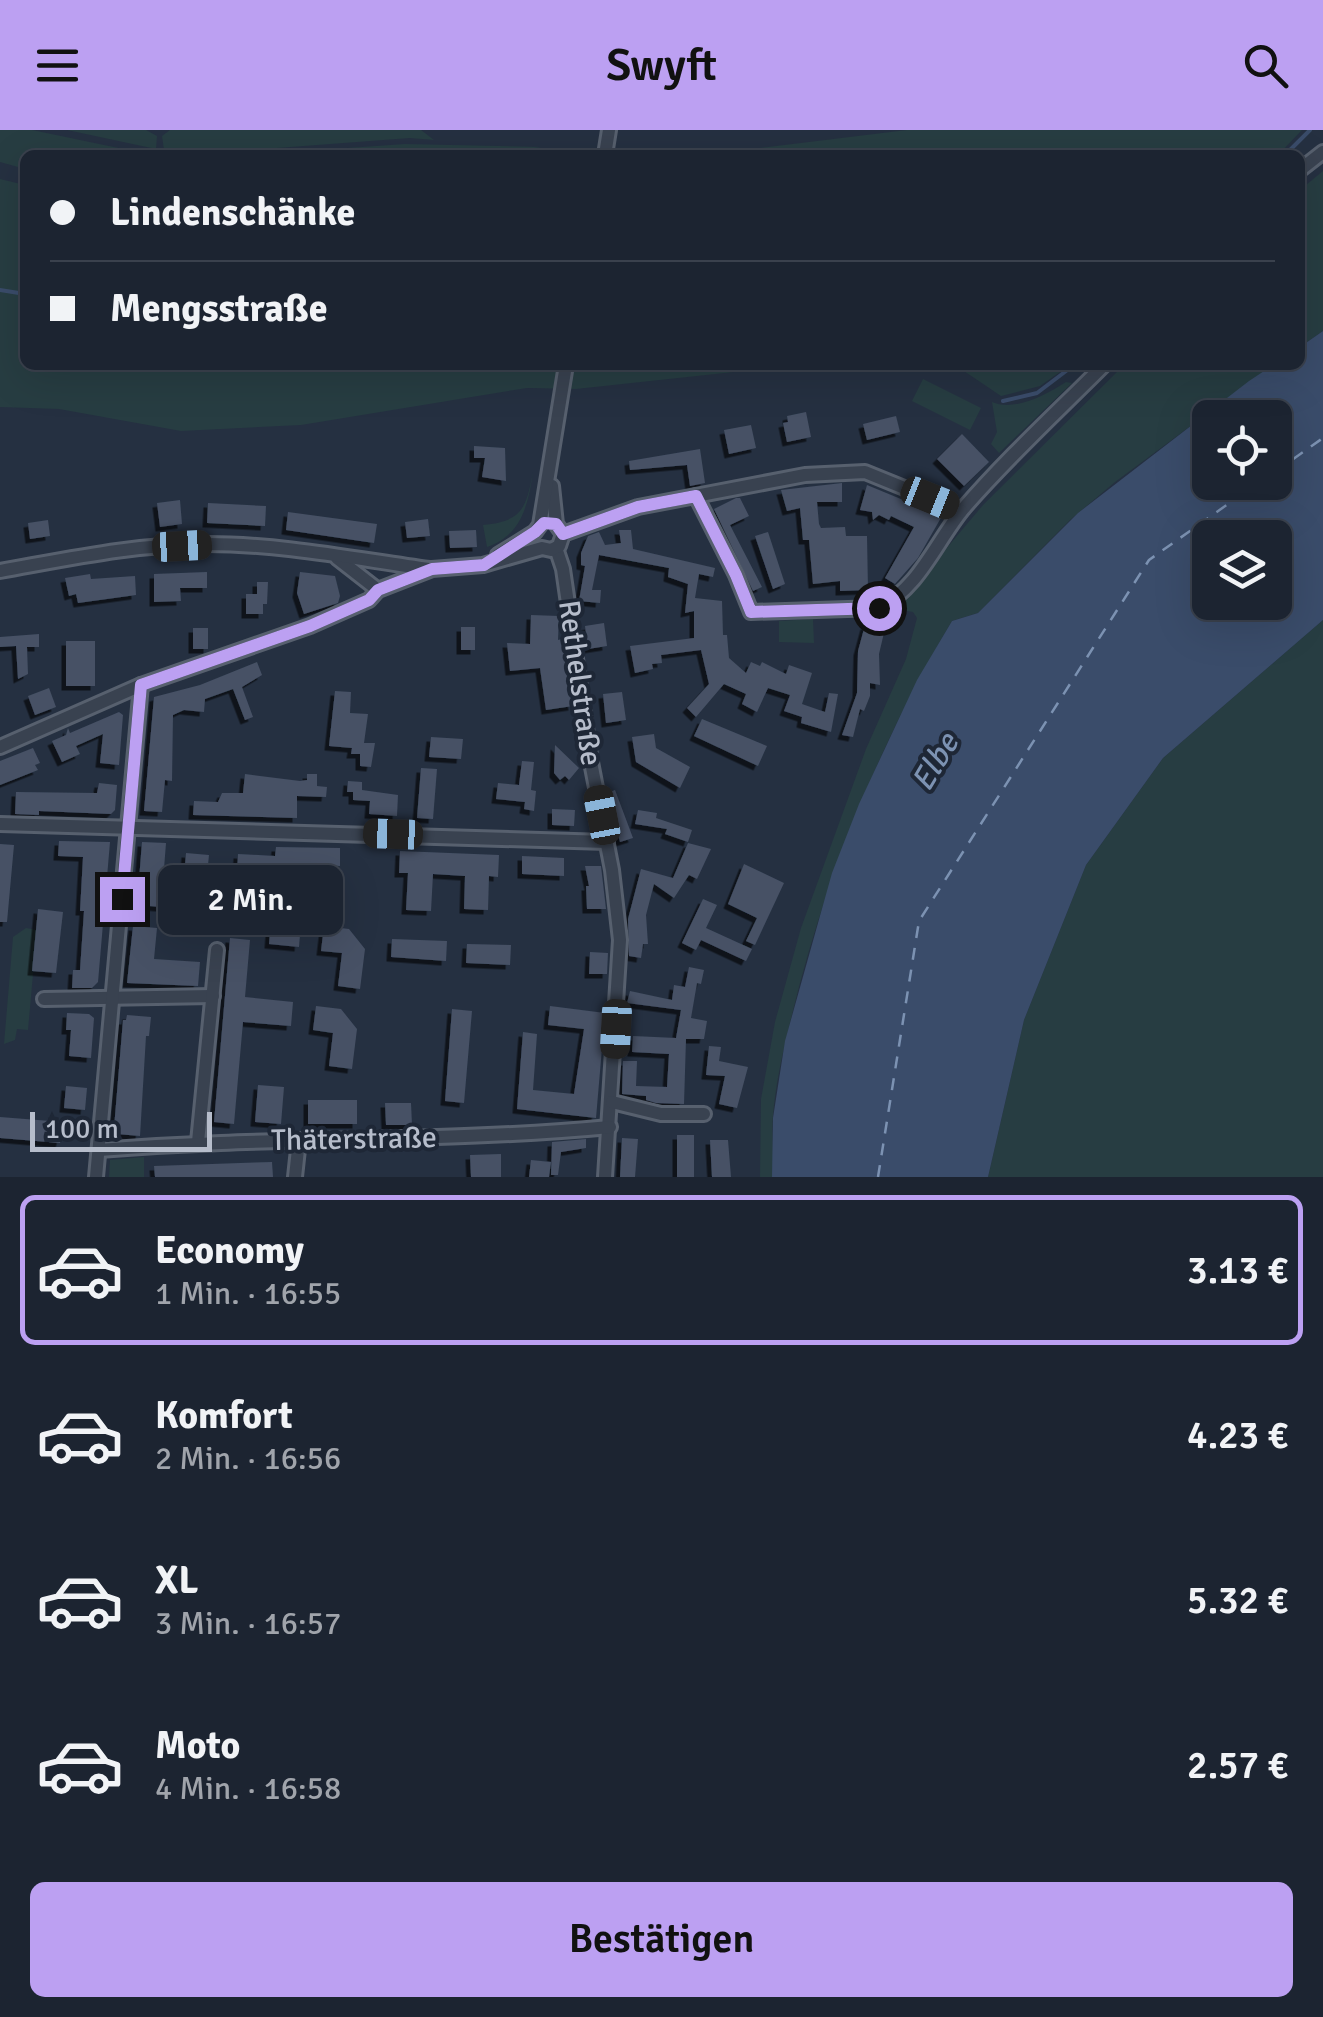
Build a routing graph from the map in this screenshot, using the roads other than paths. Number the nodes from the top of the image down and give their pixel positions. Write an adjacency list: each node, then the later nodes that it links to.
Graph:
1 (565, 370): 3 (street)
2 (1099, 370): 5 (street)
3 (550, 468): 6 (street); 7 (street)
4 (696, 496): 5 (street); 5 (street); 7 (street)
5 (962, 511)
6 (538, 528): 7 (street); 8 (street, Rethelstraße); 10 (street)
7 (559, 529): 8 (street)
8 (549, 548): 10 (street); 18 (street, Rethelstraße)
9 (336, 557): 11 (street); 12 (street); 13 (street)
10 (484, 565): 11 (street)
11 (432, 569): 13 (street)
12 (0, 571)
13 (378, 590): 14 (street)
14 (141, 685): 15 (street); 17 (street)
15 (0, 747)
16 (0, 824): 17 (street)
17 (128, 826): 18 (street); 21 (street)
18 (607, 842): 23 (street, Rethelstraße)
19 (217, 950): 20 (street)
20 (212, 996): 21 (street); 27 (street)
21 (112, 997): 22 (street); 28 (street)
22 (44, 999)
23 (612, 1102): 24 (street); 25 (street, Rethelstraße)
24 (704, 1114)
25 (610, 1126): 26 (street, Thäterstraße); 31 (street, Rethelstraße)
26 (299, 1140): 27 (street, Thäterstraße); 30 (street)
27 (198, 1142): 28 (street, Thäterstraße)
28 (99, 1150): 29 (street)
29 (96, 1177)
30 (294, 1177)
31 (605, 1177)

